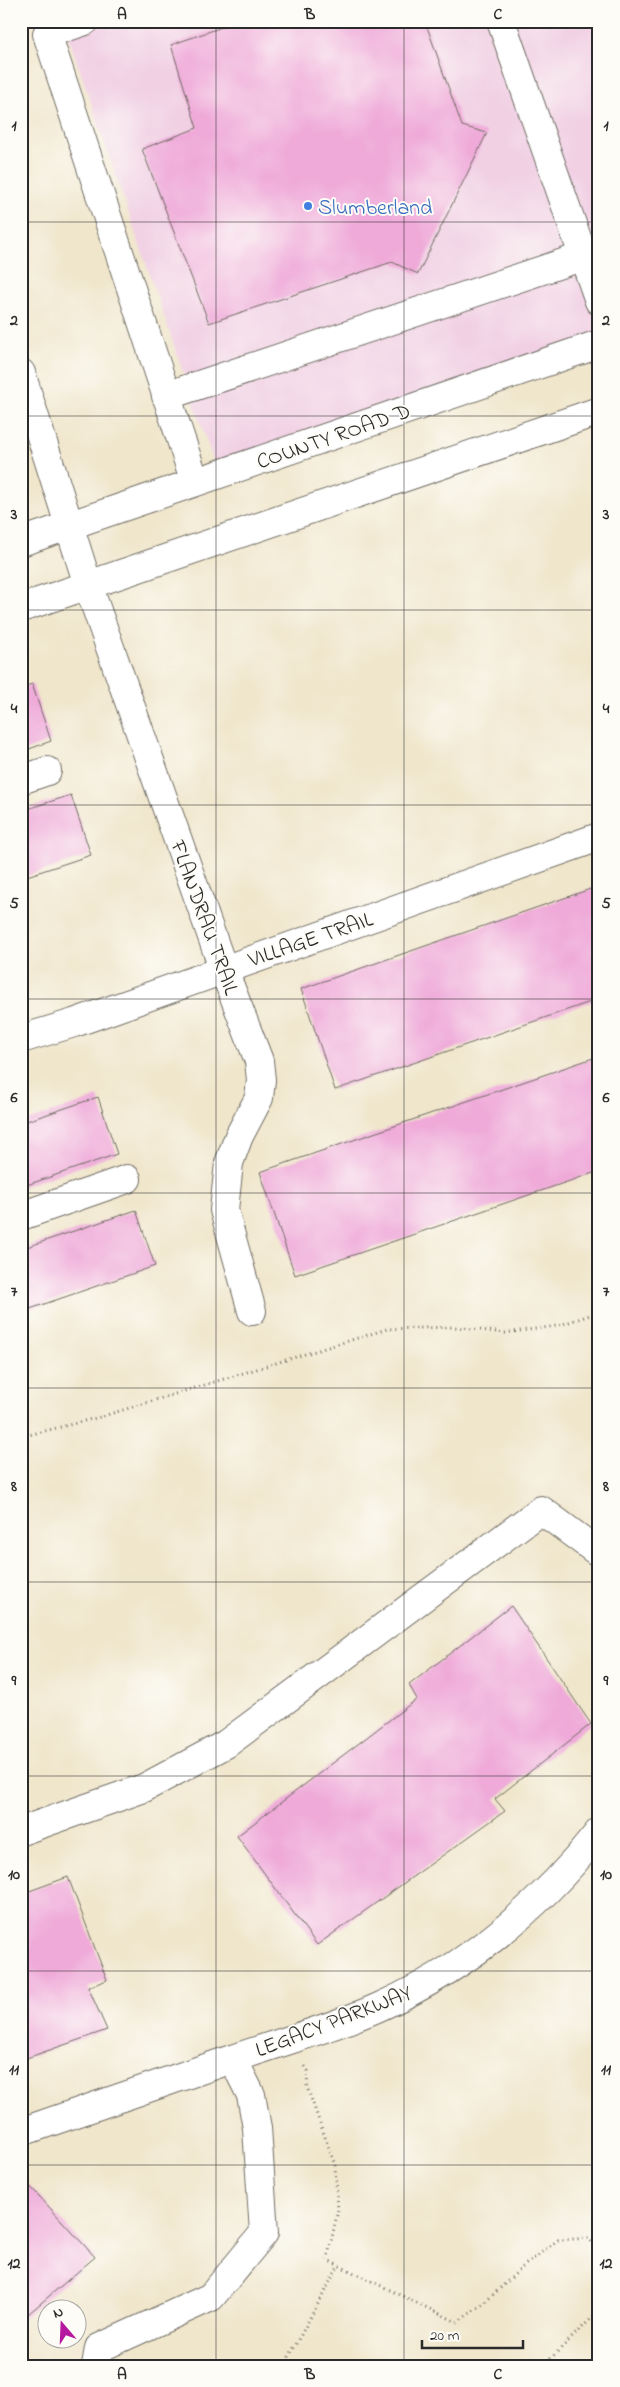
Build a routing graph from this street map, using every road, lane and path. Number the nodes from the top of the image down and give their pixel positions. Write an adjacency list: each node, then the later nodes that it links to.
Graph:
1 (85, 21): 7 (street)
2 (501, 21): 3 (street)
3 (591, 254): 4 (street); 7 (street)
4 (599, 301)
5 (599, 344): 10 (street, COUNTY ROAD D)
6 (21, 373): 9 (street, FLANDRAU TRAIL)
7 (166, 396): 10 (street)
8 (599, 411): 13 (street)
9 (28, 421): 11 (street, FLANDRAU TRAIL)
10 (195, 482): 11 (street, COUNTY ROAD D)
11 (68, 525): 12 (street, COUNTY ROAD D); 13 (street, FLANDRAU TRAIL)
12 (21, 542)
13 (88, 585): 14 (street); 18 (street, FLANDRAU TRAIL)
14 (21, 608)
15 (47, 771): 16 (street)
16 (21, 780)
17 (599, 837): 18 (street, VILLAGE TRAIL)
18 (223, 968): 19 (street, VILLAGE TRAIL); 22 (street, FLANDRAU TRAIL)
19 (21, 1039)
20 (126, 1179): 21 (street)
21 (21, 1216)
22 (252, 1311)
23 (599, 1312): 24 (path)
24 (21, 1437)
25 (599, 1553): 26 (street)
26 (21, 1831)
27 (599, 1832): 28 (street, LEGACY PARKWAY)
28 (291, 2039): 29 (street, LEGACY PARKWAY); 32 (path)
29 (233, 2059): 30 (street, LEGACY PARKWAY); 34 (street)
30 (21, 2132)
31 (599, 2253): 32 (path)
32 (339, 2266): 35 (path)
33 (599, 2311): 36 (path)
34 (96, 2366)
35 (284, 2366)
36 (543, 2366)

